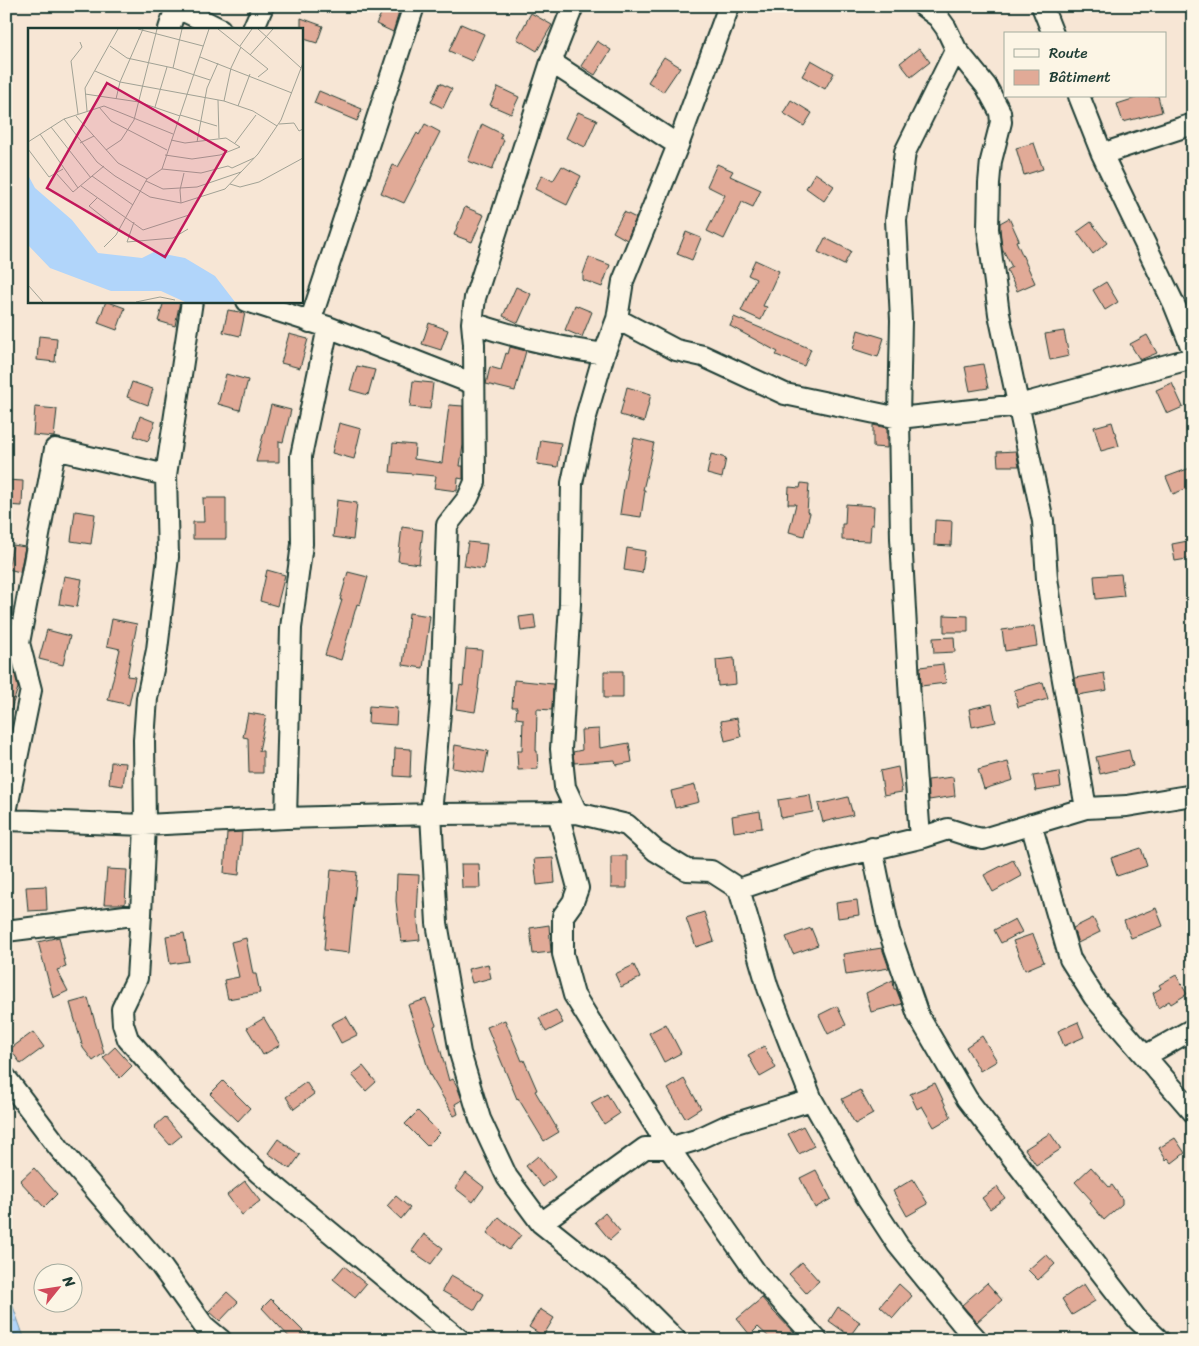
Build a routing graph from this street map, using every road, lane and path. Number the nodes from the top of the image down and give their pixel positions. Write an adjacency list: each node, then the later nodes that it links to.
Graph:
1 (263, 6): 10 (street)
2 (414, 6): 22 (street)
3 (573, 6): 13 (street)
4 (729, 6): 16 (street)
5 (923, 6): 12 (street)
6 (1042, 6): 11 (street)
7 (175, 7): 8 (street); 9 (street)
8 (169, 28)
9 (218, 28)
10 (253, 28)
11 (1052, 32)
12 (956, 49): 27 (street); 28 (street)
13 (551, 62): 16 (street); 21 (street)
14 (1079, 98): 17 (street)
15 (1193, 124): 17 (street)
16 (678, 145): 20 (street)
17 (1102, 154): 23 (street)
18 (192, 302): 29 (street)
19 (250, 302): 22 (street)
20 (617, 319): 24 (street); 28 (street)
21 (472, 323): 24 (street); 26 (street)
22 (319, 325): 26 (street); 35 (street)
23 (1193, 351)
24 (604, 354): 33 (street)
25 (1193, 358): 27 (street)
26 (474, 384): 34 (street)
27 (1019, 405): 28 (street); 31 (street)
28 (899, 418): 39 (street)
29 (166, 475): 32 (street); 38 (street)
30 (1193, 795): 31 (street)
31 (1086, 808): 37 (street)
32 (6, 812)
33 (567, 813): 34 (street); 41 (street); 49 (street)
34 (432, 814): 35 (street); 50 (street)
35 (286, 818): 38 (street)
36 (6, 820): 38 (street)
37 (1031, 824): 39 (street); 45 (street)
38 (145, 825): 42 (street)
39 (920, 838): 40 (street)
40 (872, 848): 41 (street); 56 (street)
41 (739, 888): 47 (street)
42 (141, 914): 43 (street); 52 (street)
43 (6, 930)
44 (1193, 1029): 45 (street)
45 (1145, 1056): 48 (street)
46 (6, 1078): 51 (street)
47 (812, 1100): 49 (street); 55 (street)
48 (1193, 1112)
49 (669, 1148): 50 (street); 54 (street)
50 (541, 1223): 53 (street)
51 (220, 1340)
52 (460, 1340)
53 (676, 1340)
54 (817, 1340)
55 (978, 1340)
56 (1159, 1340)

